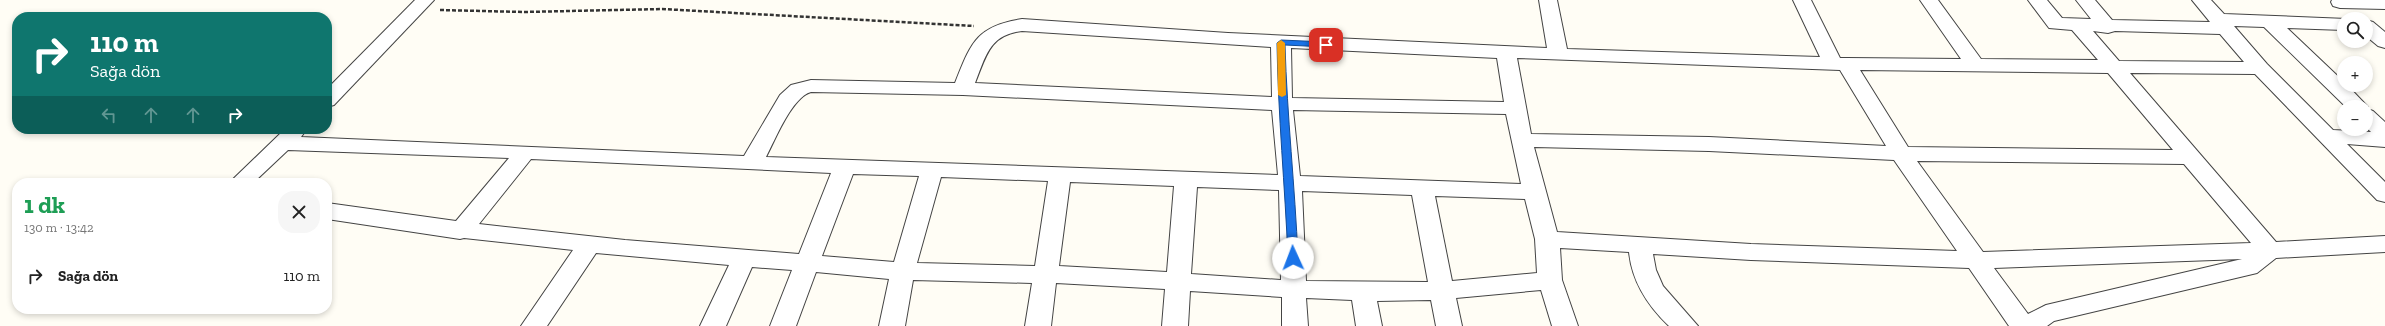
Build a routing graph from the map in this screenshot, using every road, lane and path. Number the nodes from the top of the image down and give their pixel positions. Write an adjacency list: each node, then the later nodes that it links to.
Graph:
1 (1548, 0): 21 (street)
2 (1802, 0): 22 (street)
3 (1929, 0): 23 (street)
4 (2037, 0): 14 (street)
5 (2085, 0): 15 (street)
6 (2200, 0): 12 (street)
7 (2339, 1): 8 (street); 10 (street)
8 (2385, 3)
9 (421, 4): 16 (path); 27 (street)
10 (2351, 12)
11 (2270, 22): 12 (street); 13 (street); 28 (street)
12 (2222, 24): 15 (street); 25 (street)
13 (2337, 24)
14 (2079, 26): 15 (street); 24 (street)
15 (2108, 26)
16 (999, 29): 19 (street); 26 (street)
17 (2373, 32): 18 (street)
18 (2384, 41)
19 (1281, 43): 20 (street); 29 (street)
20 (1506, 54): 21 (street); 30 (street)
21 (1558, 55): 22 (street)
22 (1840, 64): 23 (street); 38 (street)
23 (1975, 65): 24 (street)
24 (2112, 66): 25 (street); 39 (street)
25 (2260, 68): 34 (street)
26 (963, 89): 29 (street); 40 (street)
27 (332, 96)
28 (2351, 100)
29 (1282, 104): 30 (street); 46 (street)
30 (1516, 108): 35 (street)
31 (2373, 122): 32 (street)
32 (2385, 134)
33 (289, 136): 37 (street); 44 (street)
34 (2327, 136): 36 (street); 49 (street)
35 (1521, 140): 38 (street); 48 (street)
36 (2385, 140)
37 (525, 153): 40 (street); 51 (street)
38 (1900, 154): 39 (street); 58 (street)
39 (2190, 157): 56 (street)
40 (751, 164): 41 (street)
41 (844, 167): 42 (street); 59 (street)
42 (932, 170): 43 (street); 60 (street)
43 (1060, 174): 45 (street); 61 (street)
44 (245, 178)
45 (1186, 179): 46 (street); 63 (street)
46 (1290, 183): 47 (street); 64 (street)
47 (1422, 188): 48 (street); 65 (street)
48 (1535, 192): 52 (street)
49 (2385, 195)
50 (332, 212): 51 (street)
51 (460, 231): 53 (street)
52 (1547, 239): 55 (street); 62 (street)
53 (590, 244): 57 (street); 67 (street)
54 (2385, 244): 56 (street)
55 (1640, 245): 58 (street); 77 (street)
56 (2270, 250): 58 (street); 79 (street)
57 (744, 259): 59 (street); 68 (street)
58 (1977, 260): 78 (street)
59 (809, 263): 60 (street); 69 (street)
60 (903, 272): 61 (street); 70 (street)
61 (1044, 274): 63 (street); 71 (street)
62 (1550, 280): 65 (street); 76 (street)
63 (1180, 281): 64 (street); 72 (street)
64 (1294, 288): 66 (street); 73 (street)
65 (1442, 292): 66 (street); 75 (street)
66 (1363, 293): 74 (street)
67 (534, 326)
68 (713, 326)
69 (783, 326)
70 (892, 326)
71 (1038, 326)
72 (1175, 326)
73 (1295, 326)
74 (1369, 326)
75 (1450, 326)
76 (1565, 326)
77 (1685, 326)
78 (2023, 326)
79 (2029, 326)

